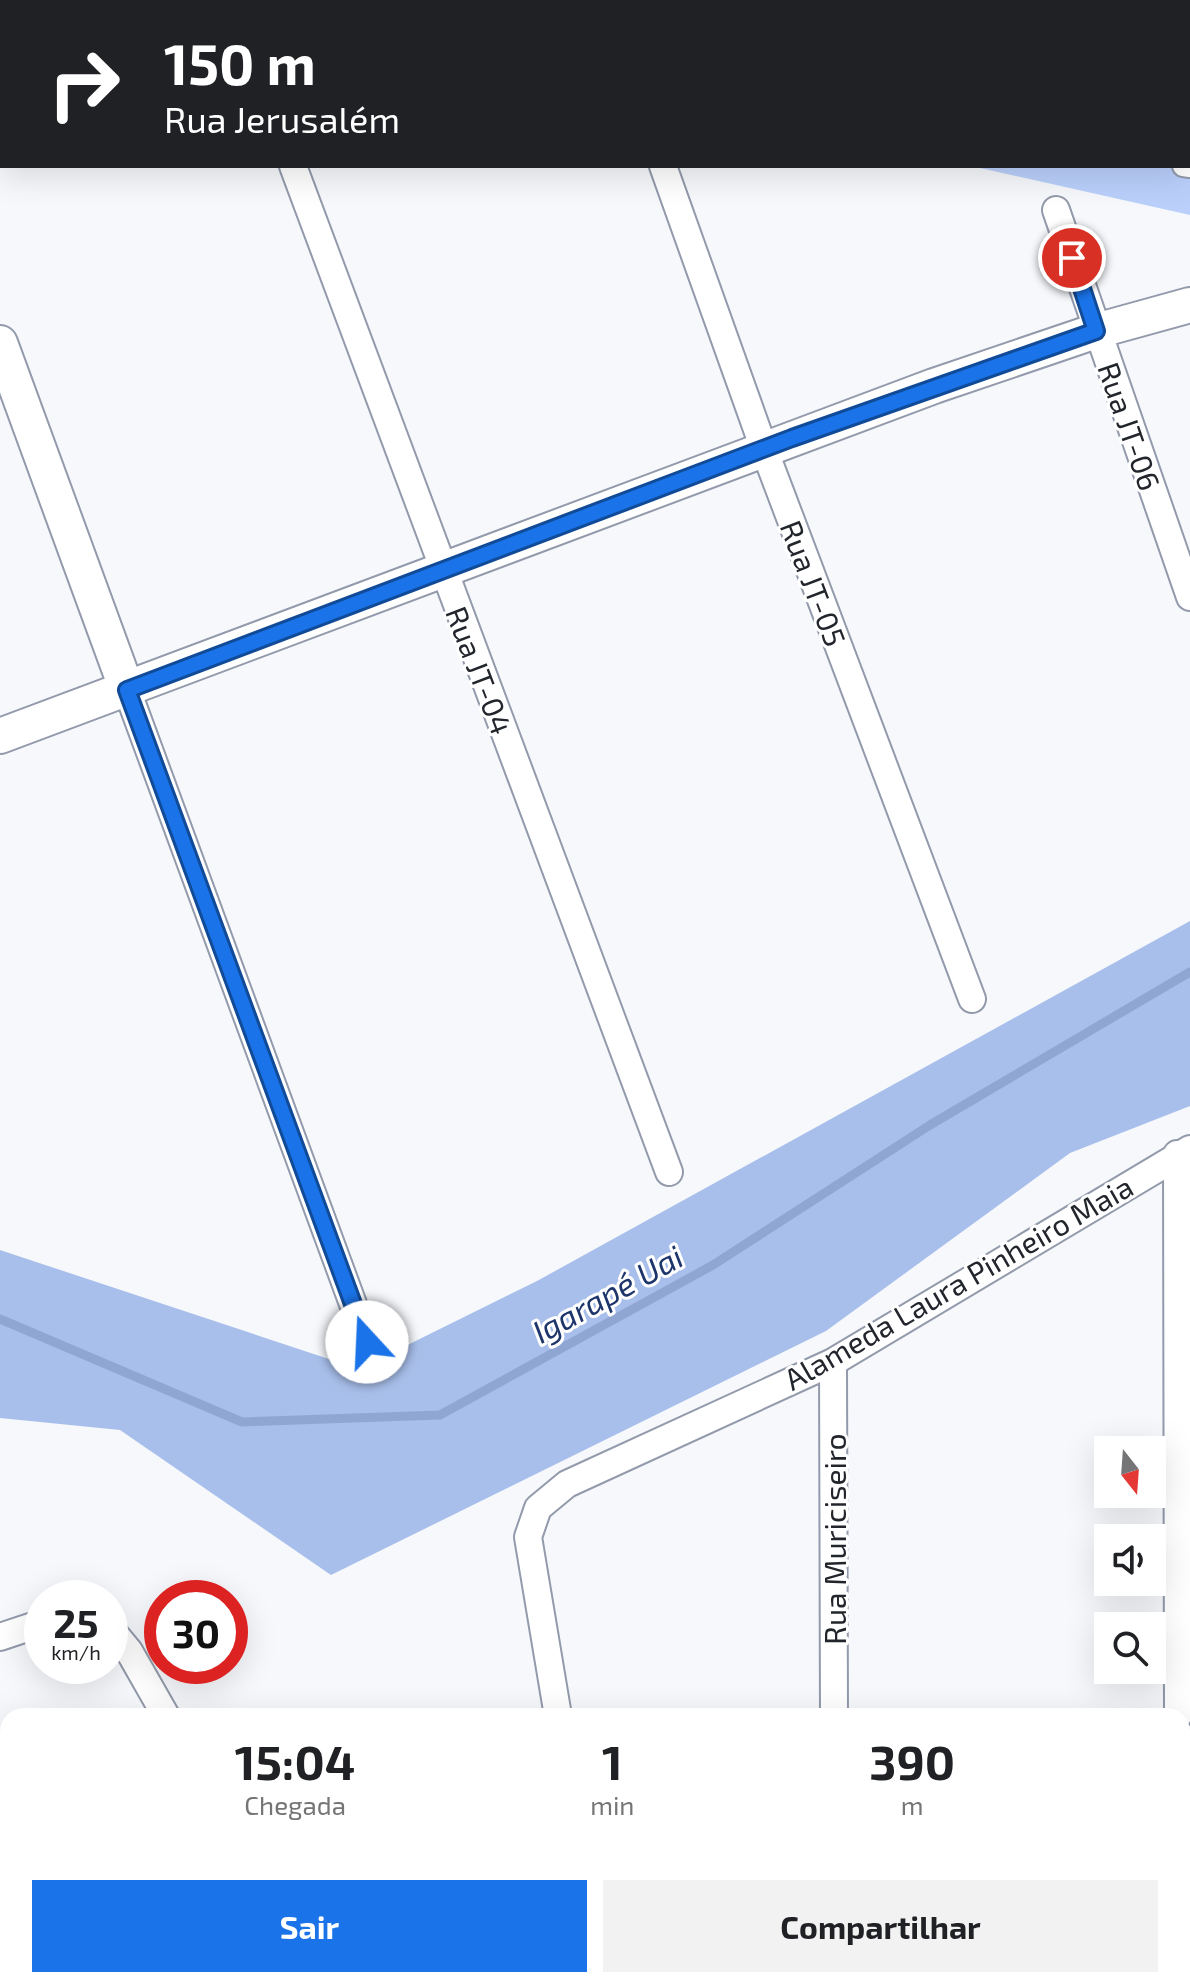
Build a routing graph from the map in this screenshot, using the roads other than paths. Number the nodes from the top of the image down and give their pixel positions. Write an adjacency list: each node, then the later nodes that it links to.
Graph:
1 (294, 168): 8 (street, Rua JT-04)
2 (664, 168): 7 (street, Rua JT-05)
3 (1056, 210): 5 (street, Rua JT-06)
4 (1190, 305): 5 (street)
5 (1096, 331): 7 (street); 9 (street, Rua JT-06)
6 (0, 343): 10 (street)
7 (764, 449): 8 (street); 12 (street, Rua JT-05)
8 (442, 570): 10 (street); 14 (street, Rua JT-04)
9 (1190, 597)
10 (127, 690): 11 (street); 15 (street)
11 (0, 736)
12 (972, 999)
13 (1184, 1151): 16 (street, Alameda Laura Pinheiro Maia); 23 (street)
14 (669, 1172)
15 (367, 1342)
16 (833, 1362): 21 (street, Alameda Laura Pinheiro Maia); 22 (street, Rua Muriciseiro)
17 (24, 1629): 18 (street)
18 (0, 1637)
19 (128, 1650): 20 (street)
20 (161, 1708)
21 (557, 1708)
22 (834, 1708)
23 (1178, 1708)

